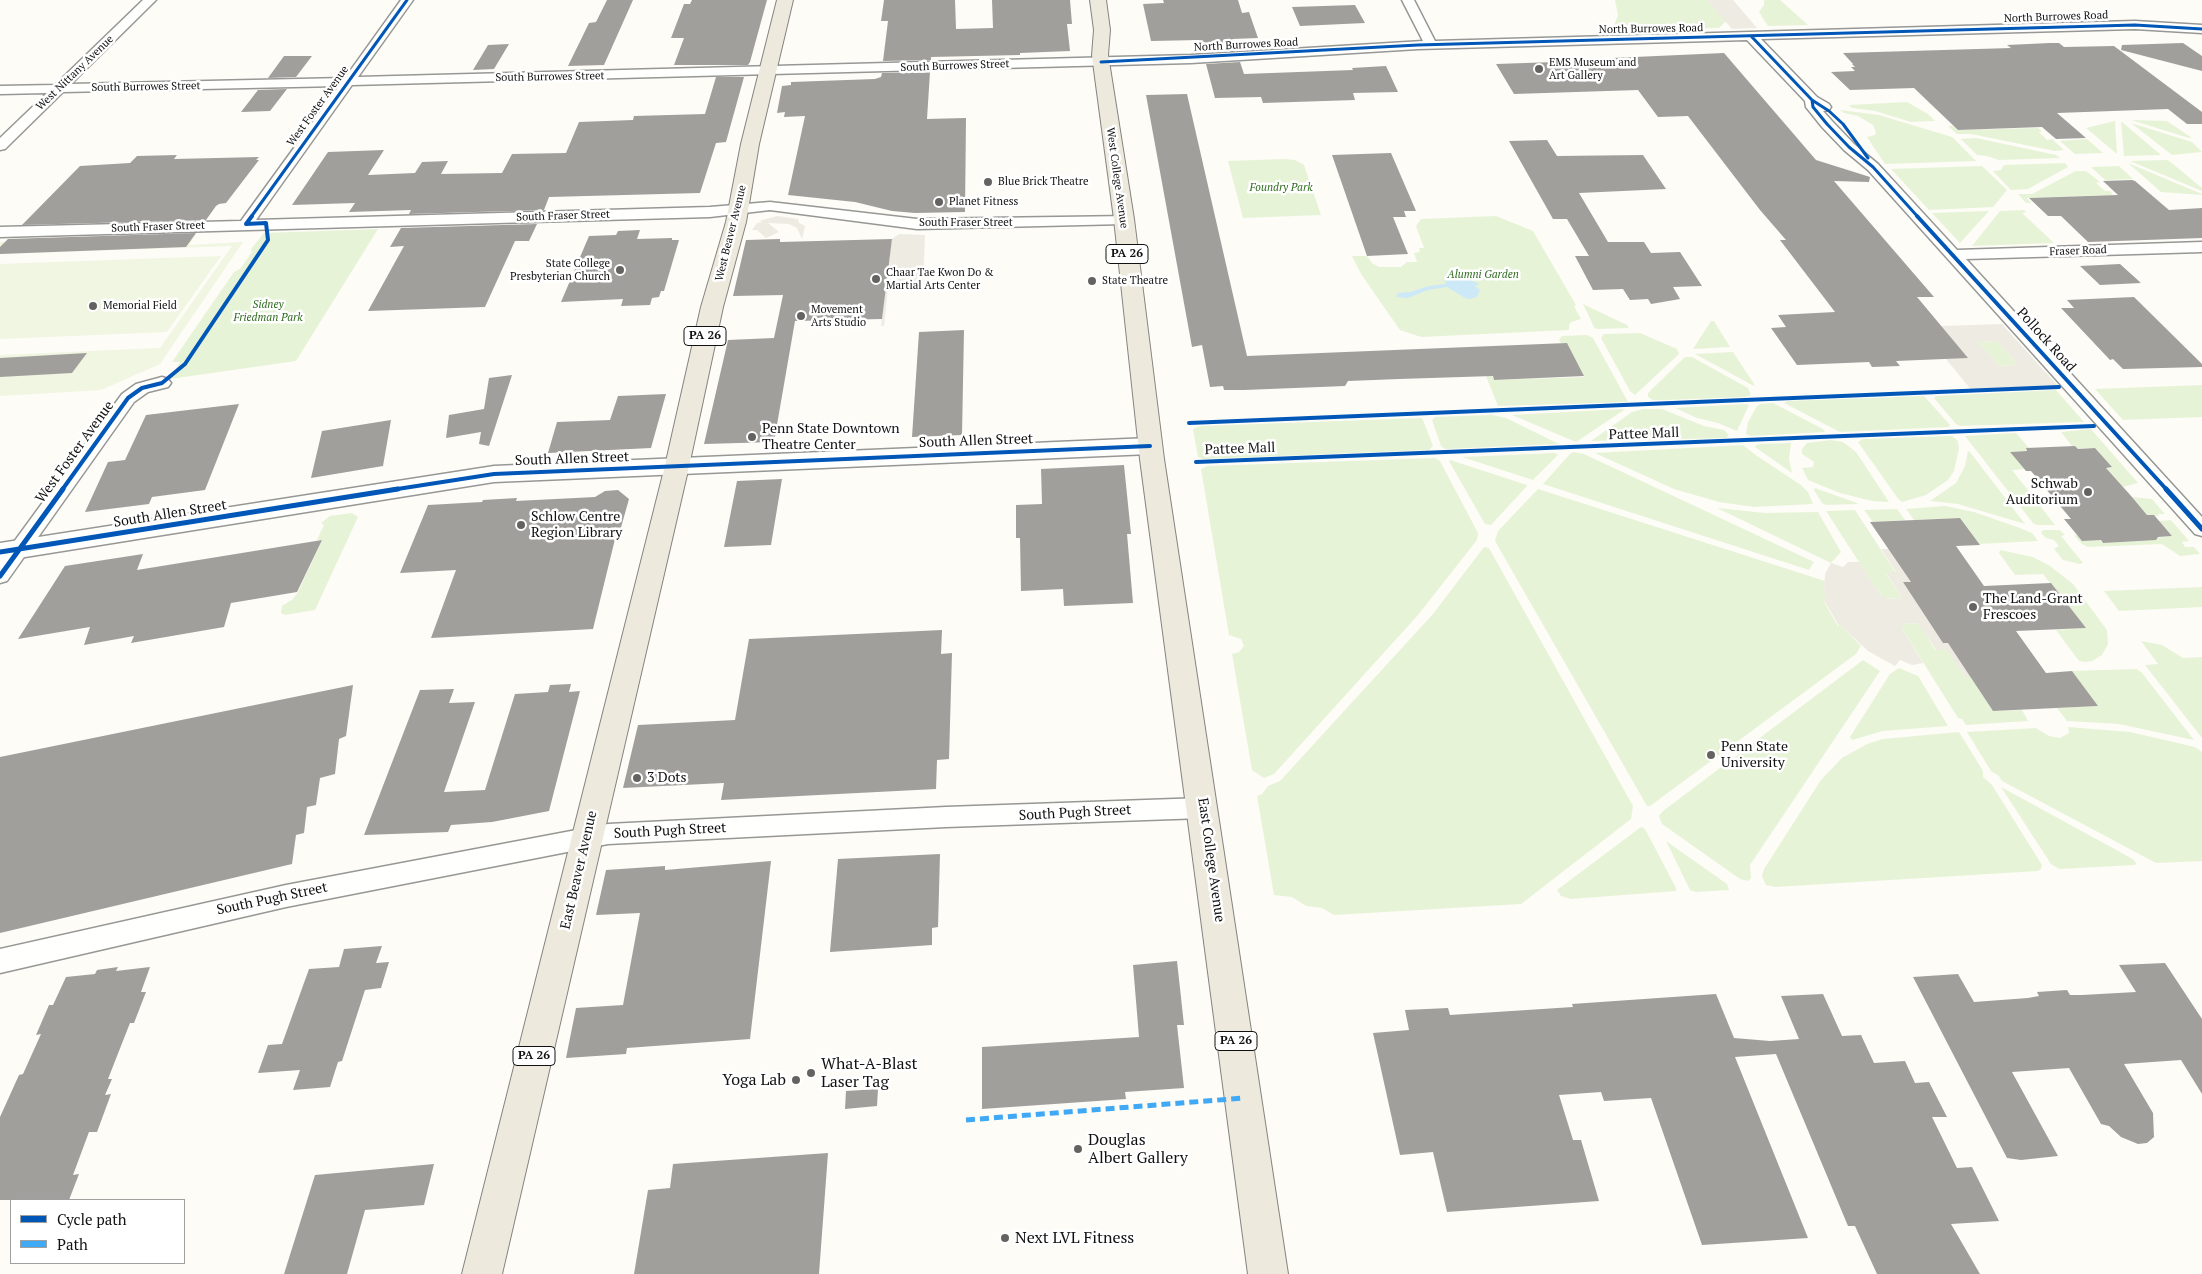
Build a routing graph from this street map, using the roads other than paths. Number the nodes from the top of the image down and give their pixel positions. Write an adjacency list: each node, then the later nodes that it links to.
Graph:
1 (150, 0): 12 (street, West Nittany Avenue)
2 (407, 0): 11 (street, West Foster Avenue)
3 (785, 0): 10 (main road, West Beaver Avenue / PA 26)
4 (1098, 0): 9 (main road, West College Avenue / PA 26)
5 (1408, 0): 8 (street)
6 (2202, 29): 7 (street, North Burrowes Road)
7 (1751, 36): 8 (street, North Burrowes Road); 20 (street, Pollock Road)
8 (1430, 45): 9 (street, North Burrowes Road)
9 (1101, 62): 10 (street, South Burrowes Street); 16 (main road, West College Avenue / PA 26)
10 (768, 71): 11 (street, South Burrowes Street); 15 (main road, West Beaver Avenue / PA 26)
11 (348, 82): 12 (street, South Burrowes Street); 17 (street, West Foster Avenue)
12 (58, 89): 13 (street, South Burrowes Street); 14 (street, West Nittany Avenue)
13 (0, 90)
14 (0, 146)
15 (738, 209): 16 (street, South Fraser Street); 17 (street, South Fraser Street); 23 (main road, West Beaver Avenue / PA 26)
16 (1124, 219): 22 (main road, West College Avenue / PA 26)
17 (246, 224): 18 (street, South Fraser Street)
18 (0, 232)
19 (2202, 247): 20 (street, Fraser Road)
20 (1953, 255): 24 (street, Pollock Road)
21 (162, 383): 25 (street, West Foster Avenue)
22 (1150, 446): 23 (street, South Allen Street); 27 (main road, East College Avenue / PA 26)
23 (677, 466): 25 (street, South Allen Street); 28 (main road, East Beaver Avenue / PA 26)
24 (2202, 529)
25 (9, 551): 26 (street, West Foster Avenue)
26 (0, 576)
27 (1204, 808): 28 (street, South Pugh Street); 31 (main road, East College Avenue / PA 26)
28 (587, 838): 29 (street, South Pugh Street); 30 (main road, East Beaver Avenue / PA 26)
29 (0, 961)
30 (482, 1274)
31 (1268, 1274)

